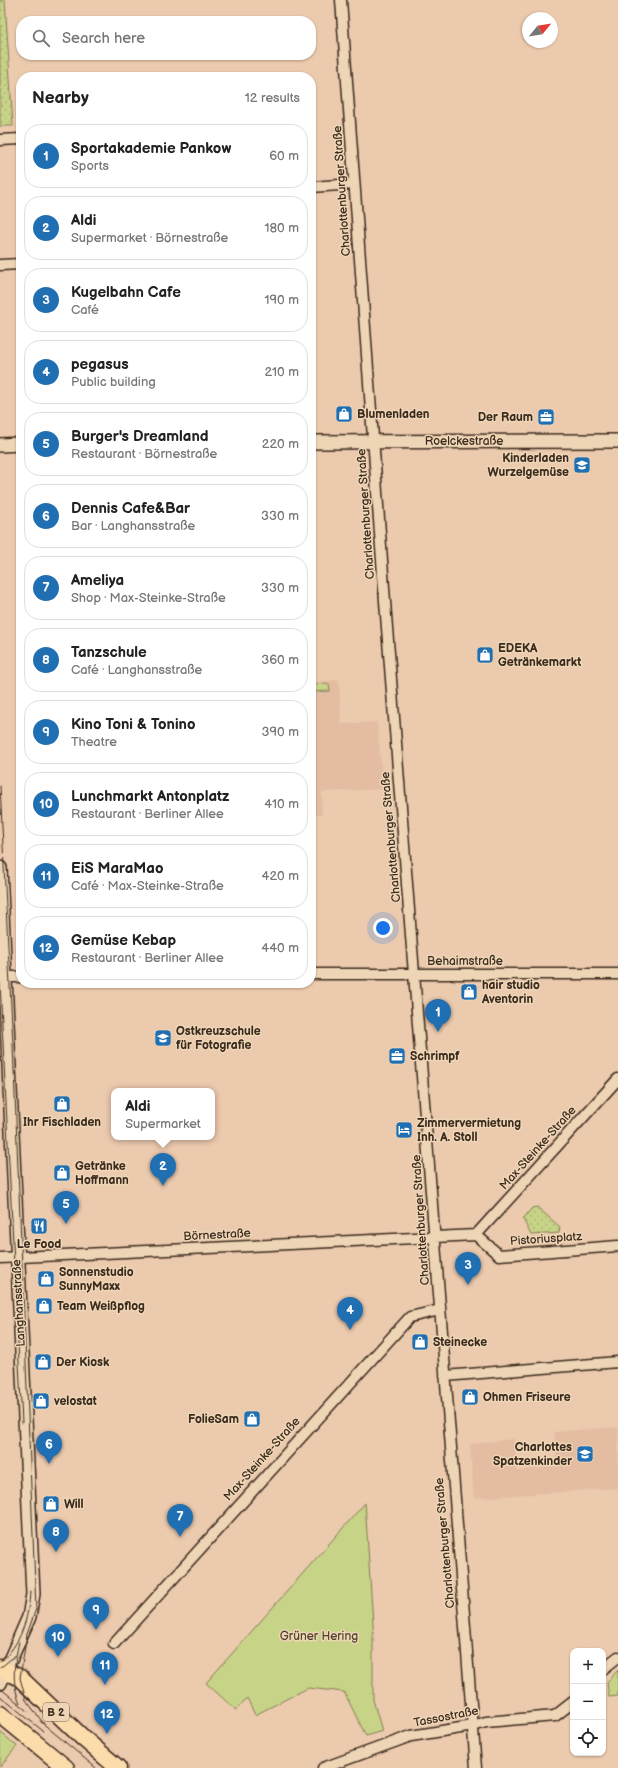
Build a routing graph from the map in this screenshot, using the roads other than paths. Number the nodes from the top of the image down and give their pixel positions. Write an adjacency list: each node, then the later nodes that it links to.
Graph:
1 (341, 0): 4 (street, Charlottenburger Straße)
2 (16, 139): 3 (street)
3 (0, 140)
4 (354, 184): 5 (street); 10 (street, Charlottenburger Straße)
5 (316, 187)
6 (16, 264): 7 (street)
7 (0, 265)
8 (618, 441): 10 (street, Roelckestraße)
9 (316, 442): 10 (street, Roelckestraße)
10 (374, 442): 15 (street, Charlottenburger Straße)
11 (0, 444): 12 (street)
12 (16, 444)
13 (0, 868): 17 (street, Langhansstraße)
14 (316, 974): 15 (street, Behaimstraße)
15 (415, 974): 16 (street, Behaimstraße); 21 (street, Charlottenburger Straße)
16 (618, 974)
17 (2, 977): 18 (street); 23 (street, Langhansstraße)
18 (16, 977)
19 (618, 1079): 20 (street, Max-Steinke-Straße)
20 (476, 1235): 21 (street); 22 (street, Pistoriusplatz)
21 (435, 1238): 23 (street, Börnestraße); 25 (street, Charlottenburger Straße)
22 (618, 1246)
23 (17, 1257): 24 (street, Börnestraße); 31 (street, Langhansstraße)
24 (0, 1258)
25 (440, 1310): 27 (street, Charlottenburger Straße); 28 (street, Max-Steinke-Straße)
26 (618, 1362): 27 (street)
27 (445, 1376): 34 (street, Charlottenburger Straße)
28 (114, 1644)
29 (618, 1657): 30 (street)
30 (606, 1667)
31 (2, 1673): 36 (main road, B 2)
32 (570, 1704): 34 (street, Tassostraße)
33 (0, 1714): 35 (main road)
34 (473, 1726): 37 (street, Tassostraße); 38 (street, Charlottenburger Straße)
35 (66, 1768)
36 (118, 1768)
37 (323, 1768)
38 (476, 1768)

